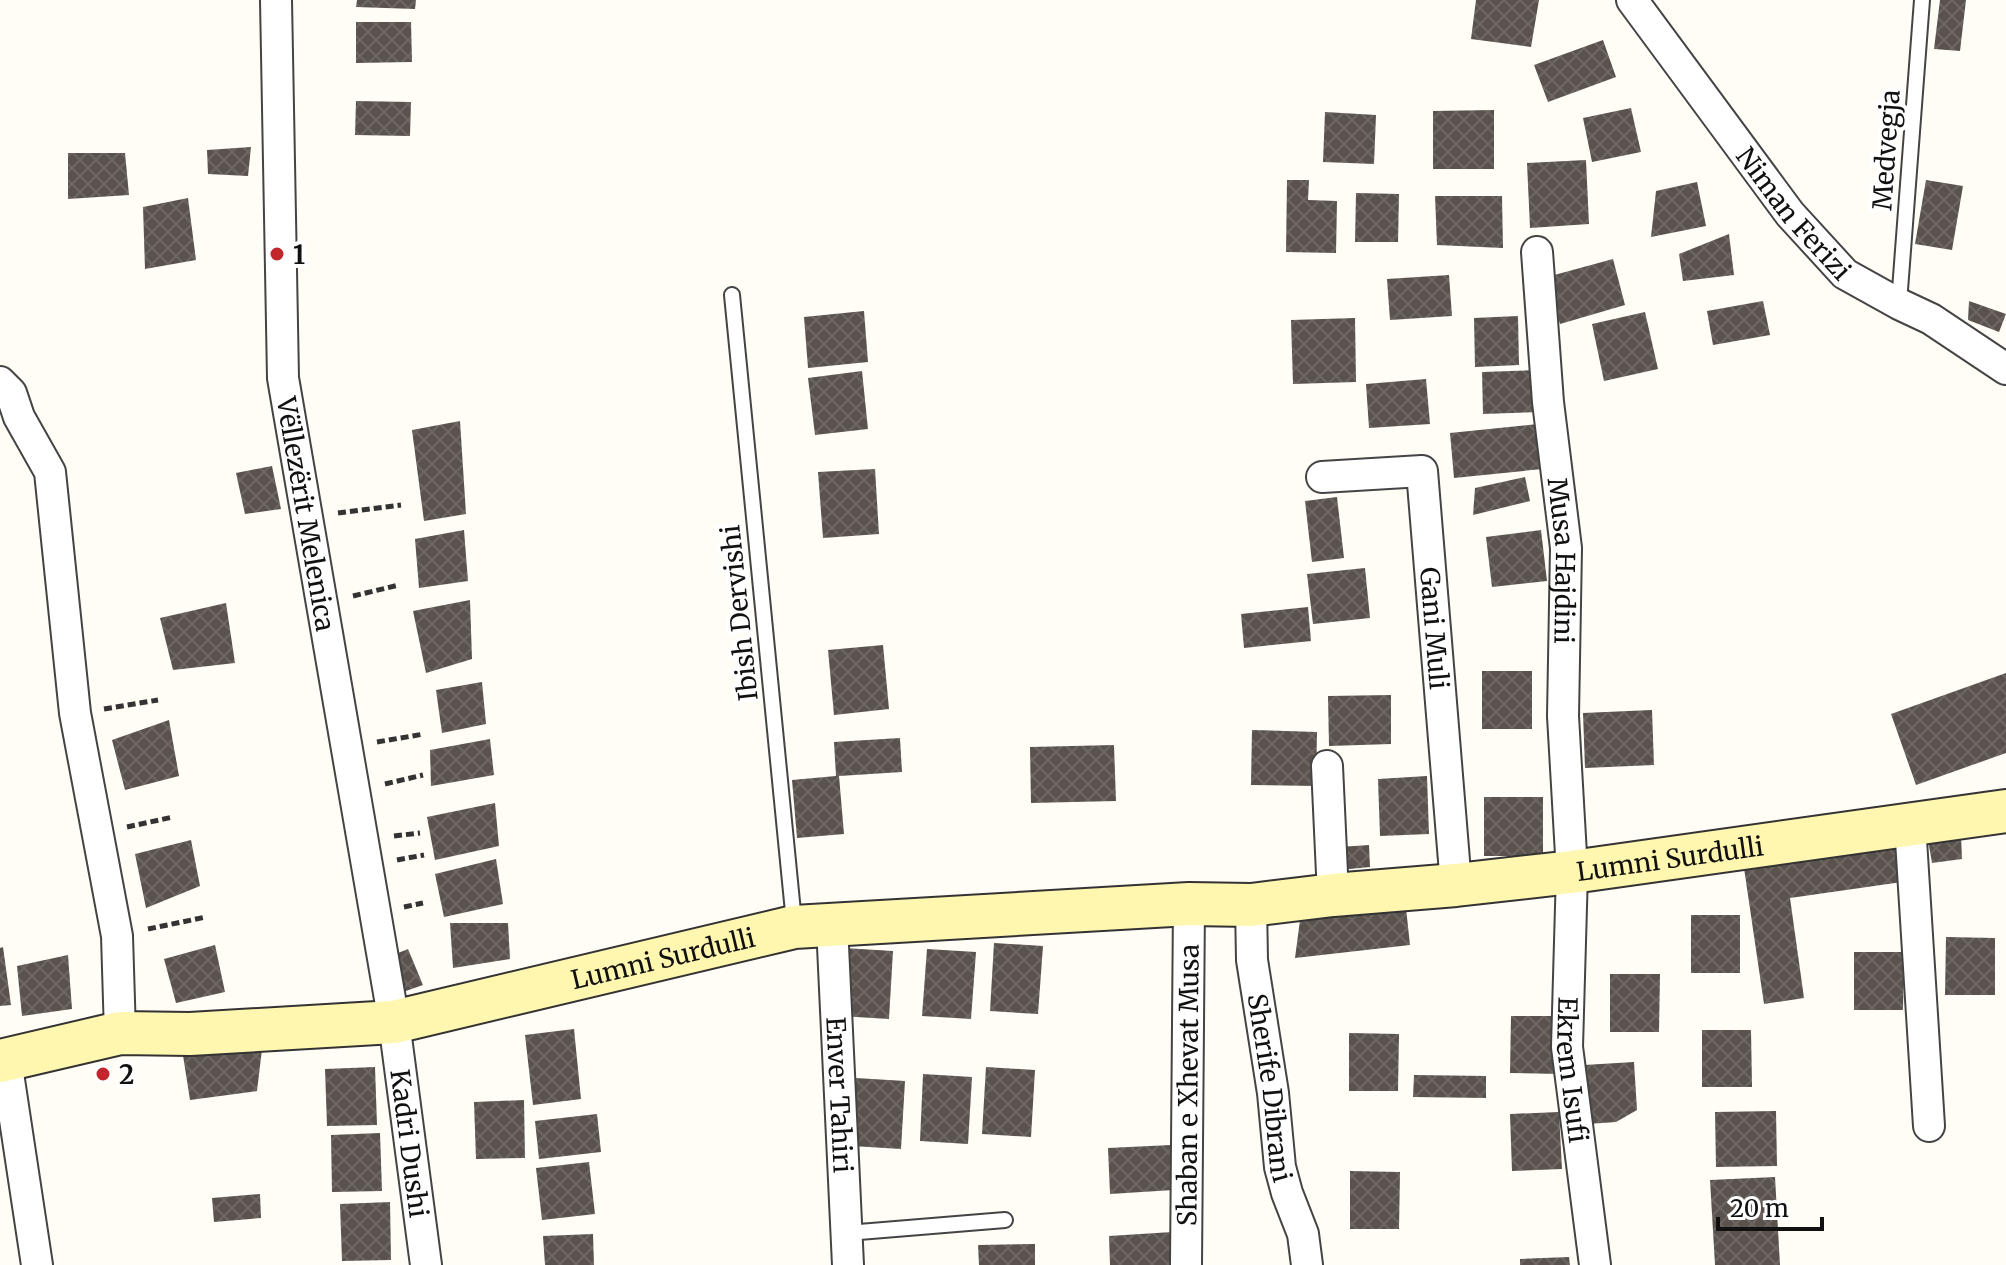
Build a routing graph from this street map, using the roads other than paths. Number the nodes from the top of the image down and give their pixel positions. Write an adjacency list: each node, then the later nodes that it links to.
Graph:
1 (276, 0): 19 (street, Vëllezërit Melenica)
2 (1632, 0): 6 (street, Niman Ferizi)
3 (1922, 0): 6 (lane, Medvegja)
4 (1537, 252): 13 (street, Musa Hajdini)
5 (732, 295): 18 (lane, Ibish Dervishi)
6 (1899, 304): 7 (street, Niman Ferizi)
7 (2006, 369)
8 (0, 382): 20 (street)
9 (1322, 477): 14 (street, Gani Muli)
10 (1327, 766): 15 (street)
11 (2006, 811): 12 (street, Lumni Surdulli)
12 (1910, 824): 13 (street, Lumni Surdulli); 22 (street)
13 (1572, 872): 14 (street, Lumni Surdulli); 30 (street, Ekrem Isufi)
14 (1456, 885): 15 (street, Lumni Surdulli)
15 (1333, 895): 17 (street, Lumni Surdulli)
16 (1189, 904): 17 (street, Lumni Surdulli); 18 (street, Lumni Surdulli); 28 (street, Shaban e Xhevat Musa)
17 (1251, 905): 29 (street, Sherife Dibrani)
18 (813, 926): 19 (street, Lumni Surdulli); 24 (street, Enver Tahiri)
19 (394, 1022): 20 (street, Lumni Surdulli); 26 (street, Kadri Dushi)
20 (120, 1033): 21 (street, Lumni Surdulli)
21 (3, 1061): 25 (street)
22 (1929, 1126)
23 (1005, 1220): 24 (lane)
24 (847, 1233): 27 (street, Enver Tahiri)
25 (37, 1265)
26 (426, 1265)
27 (848, 1265)
28 (1186, 1265)
29 (1307, 1265)
30 (1595, 1265)

